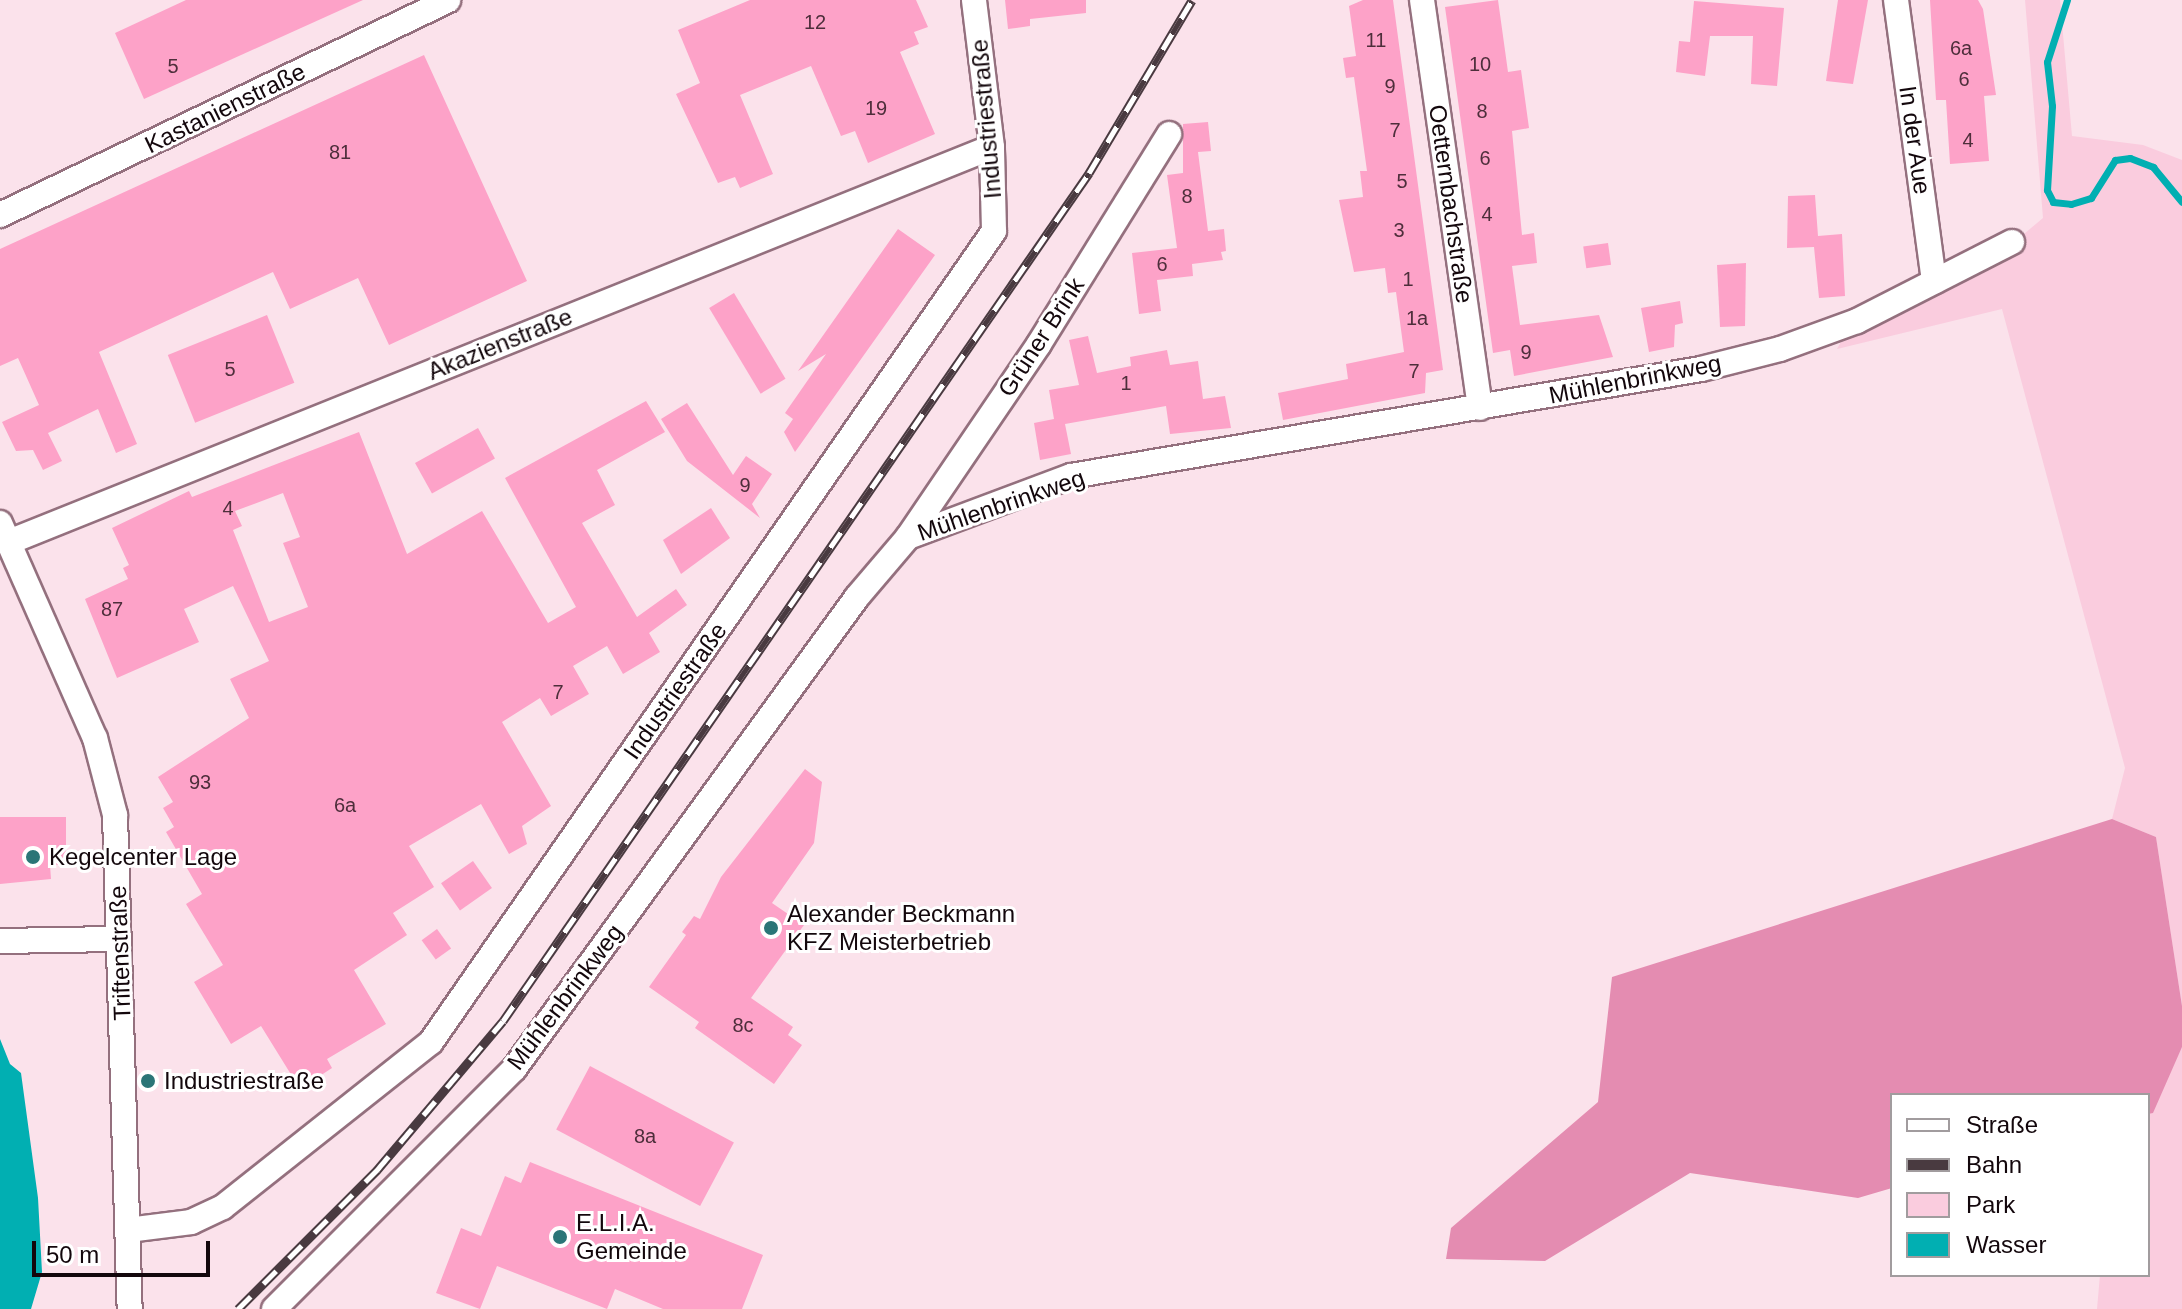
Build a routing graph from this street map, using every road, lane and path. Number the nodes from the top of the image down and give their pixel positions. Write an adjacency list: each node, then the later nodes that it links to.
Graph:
1 (448, 0): 7 (street, Kastanienstraße)
2 (974, 0): 6 (street, Industriestraße)
3 (1422, 0): 10 (street, Oetternbachstraße)
4 (1896, 0): 9 (street, In der Aue)
5 (1169, 134): 12 (street, Grüner Brink)
6 (992, 147): 11 (street, Akazienstraße); 15 (street, Industriestraße)
7 (0, 215)
8 (2012, 242): 9 (street, Mühlenbrinkweg)
9 (1934, 281): 10 (street, Mühlenbrinkweg)
10 (1480, 408): 12 (street, Mühlenbrinkweg)
11 (4, 533): 13 (street, Triftenstraße)
12 (908, 537): 17 (street, Mühlenbrinkweg)
13 (119, 939): 14 (street); 15 (street, Triftenstraße)
14 (0, 941)
15 (128, 1230): 16 (street, Triftenstraße)
16 (130, 1309)
17 (274, 1309)

